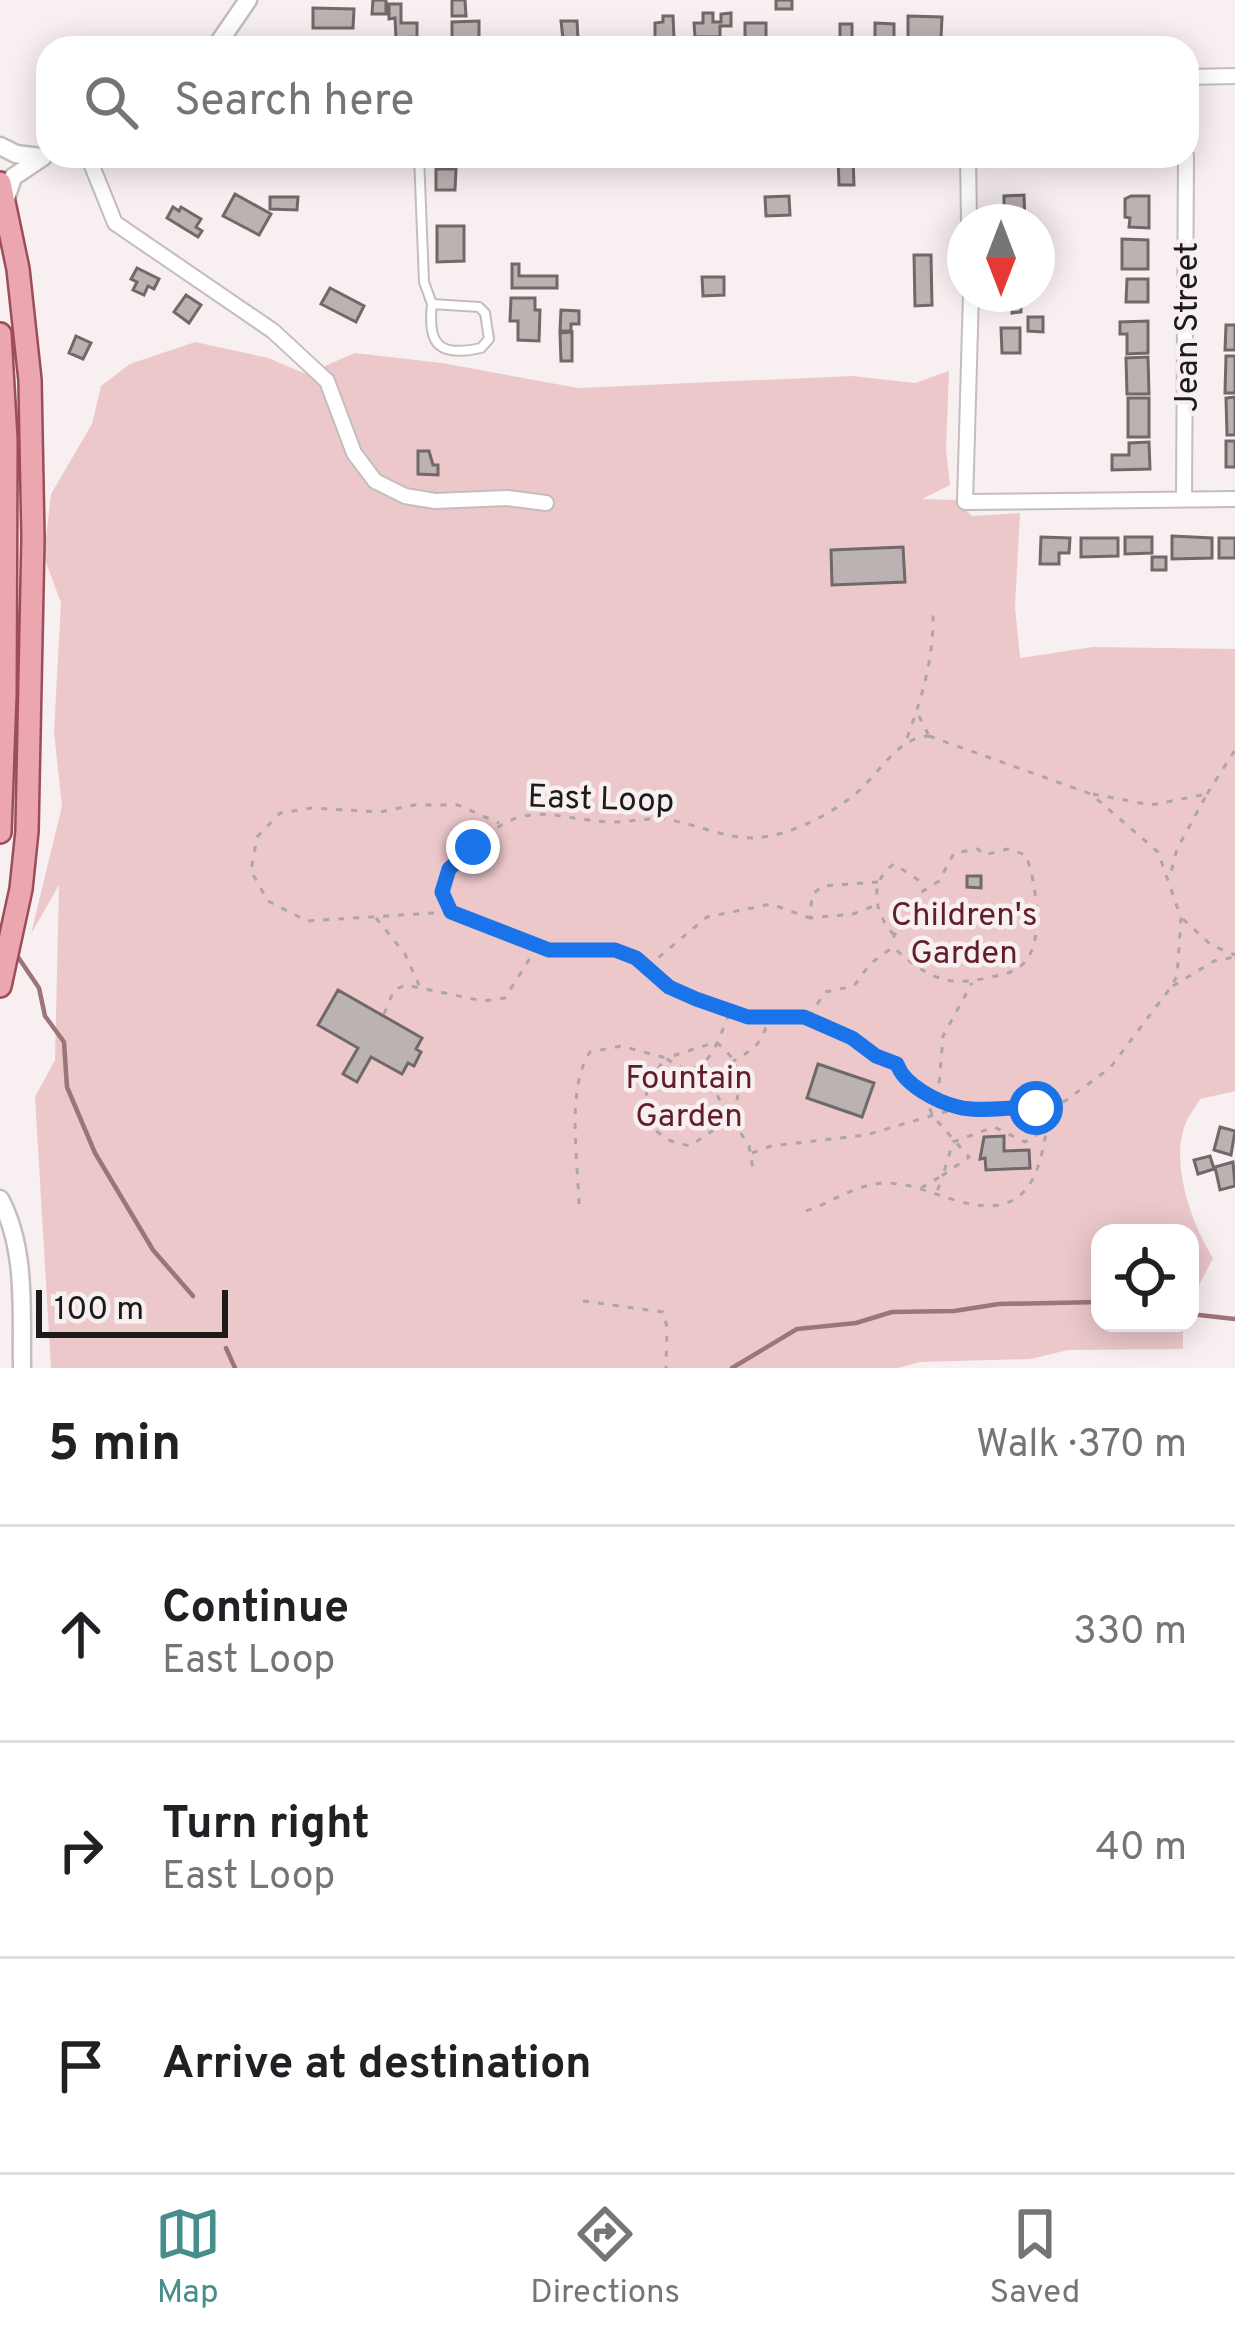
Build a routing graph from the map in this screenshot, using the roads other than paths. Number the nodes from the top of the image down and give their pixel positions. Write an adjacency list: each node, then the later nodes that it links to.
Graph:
1 (248, 0): 2 (street)
2 (222, 36)
3 (1235, 76): 4 (street)
4 (1199, 77)
5 (0, 146): 6 (street)
6 (36, 155)
7 (36, 162): 12 (street)
8 (93, 168): 19 (street)
9 (419, 168): 14 (lane)
10 (968, 168): 13 (street)
11 (1186, 168): 17 (street, Jean Street)
12 (2, 192): 21 (main road)
13 (969, 204)
14 (432, 304): 14 (lane)
15 (970, 312): 17 (street)
16 (0, 334): 20 (main road)
17 (1184, 499): 18 (street)
18 (1235, 499)
19 (546, 503)
20 (0, 832)
21 (0, 986)
22 (0, 1199): 23 (street)
23 (6, 1231): 24 (street)
24 (22, 1368)

